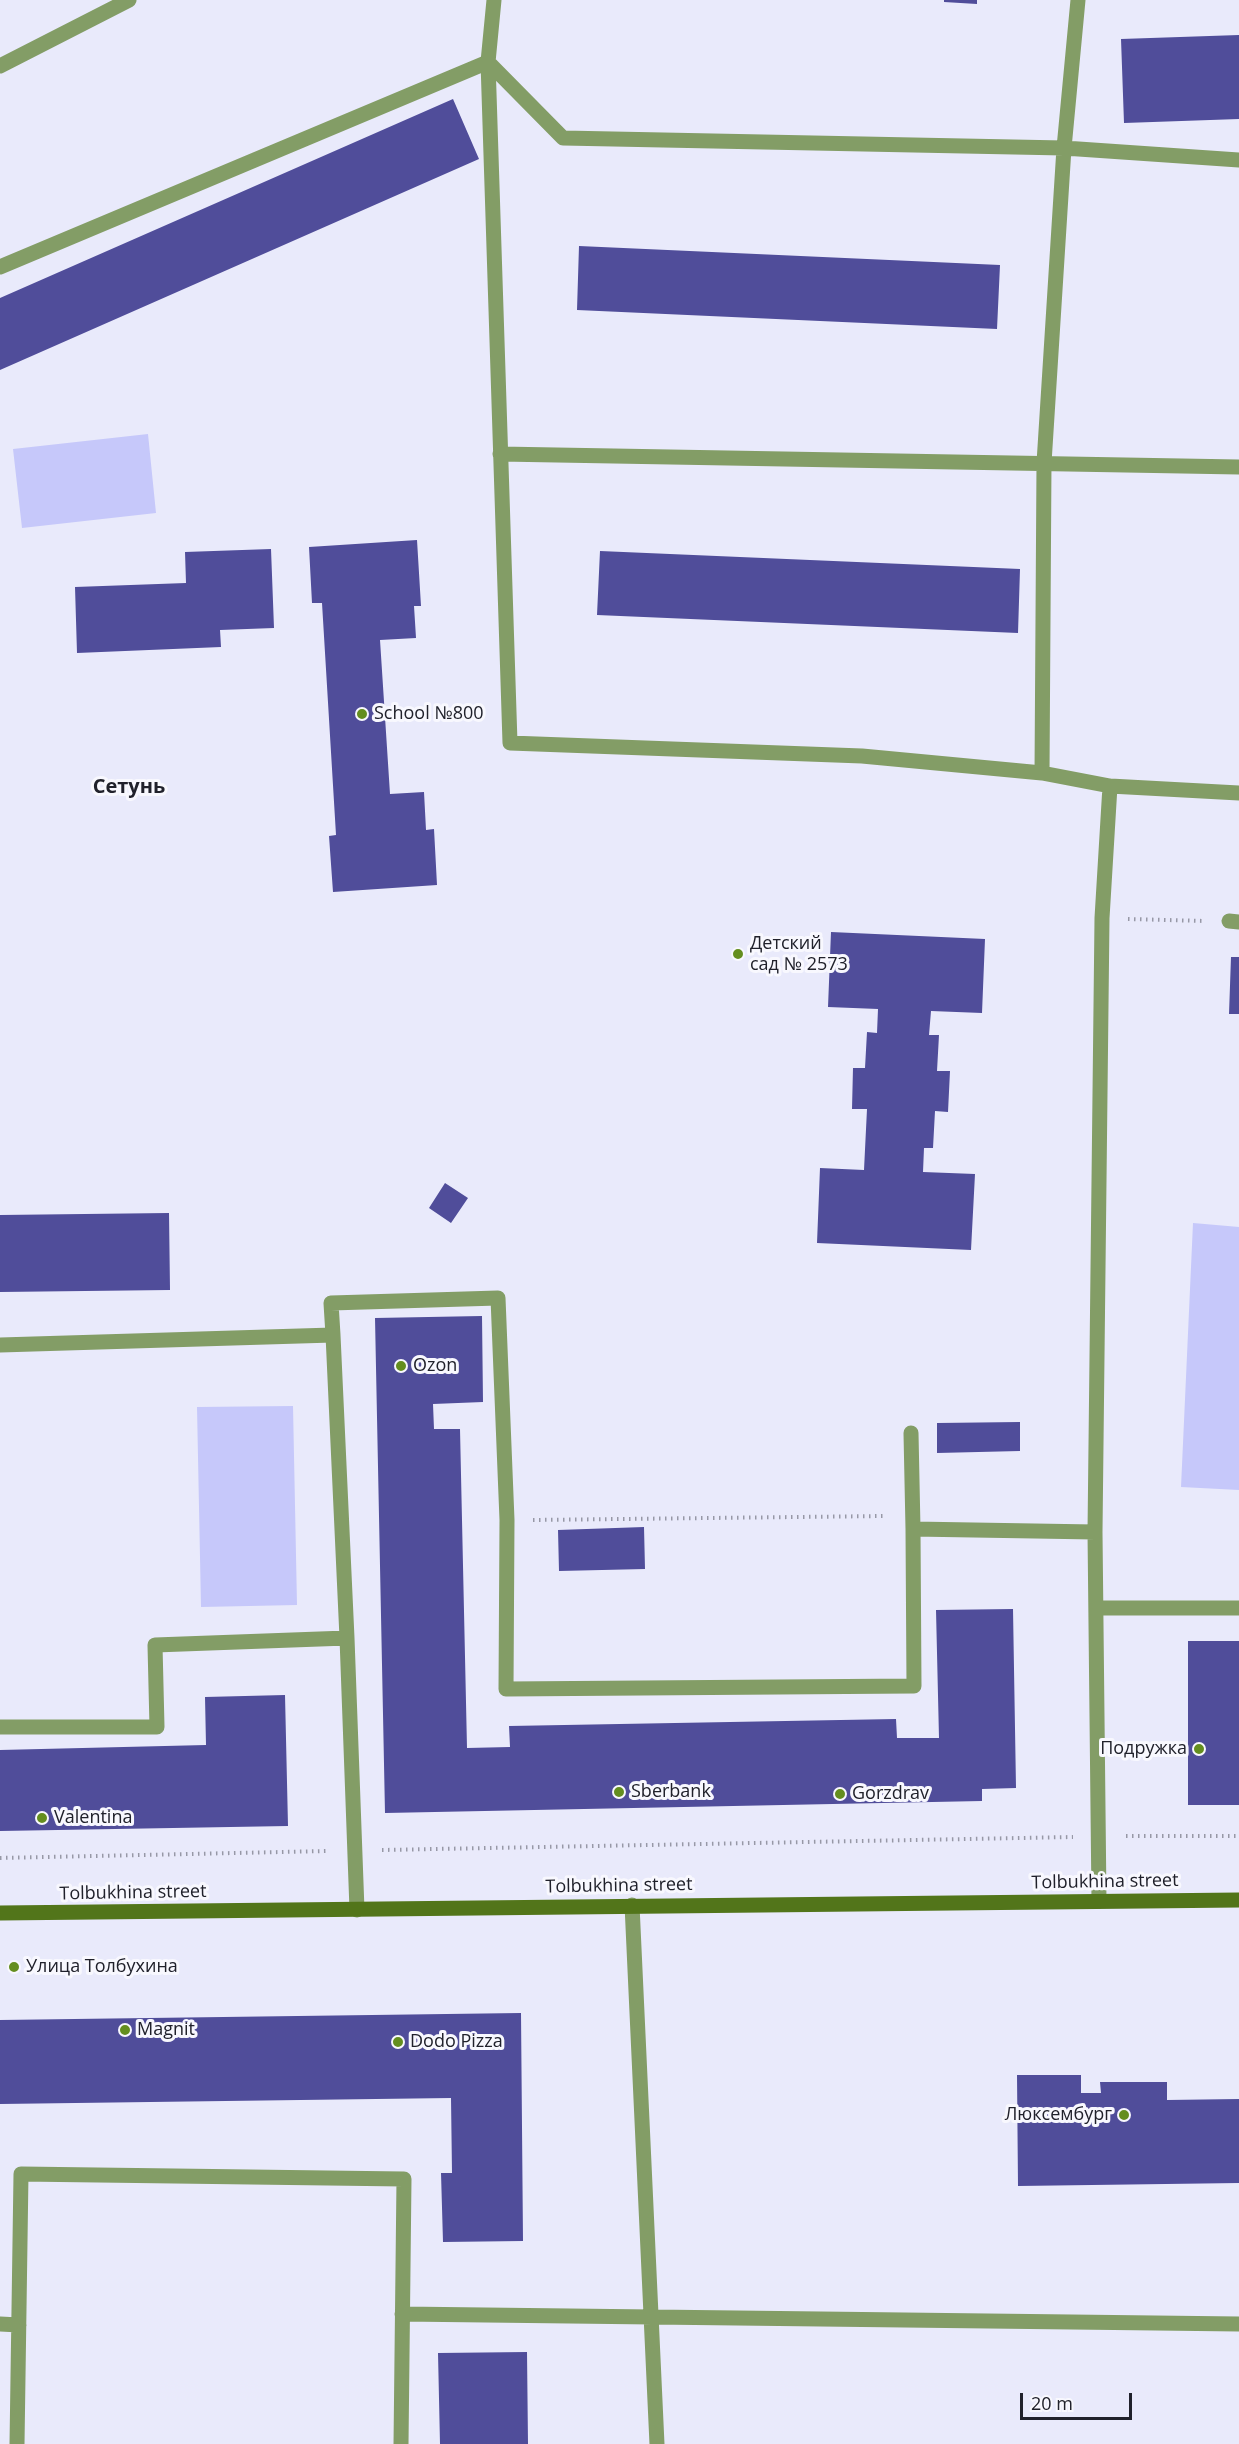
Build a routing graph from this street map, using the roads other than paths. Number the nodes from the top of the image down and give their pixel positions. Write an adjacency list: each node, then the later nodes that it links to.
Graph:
1 (129, 0): 4 (lane)
2 (494, 0): 5 (lane)
3 (1078, 0): 7 (lane)
4 (109, 4): 6 (lane)
5 (488, 62): 7 (lane); 9 (lane); 10 (lane)
6 (0, 66)
7 (1064, 148): 8 (lane); 11 (lane)
8 (1239, 160)
9 (0, 267)
10 (500, 454): 11 (lane); 13 (lane)
11 (1044, 463): 12 (lane); 13 (lane)
12 (1239, 467)
13 (1042, 773): 14 (lane)
14 (1110, 786): 15 (lane); 20 (lane)
15 (1239, 793)
16 (333, 1335): 17 (lane); 19 (lane); 23 (lane)
17 (0, 1345)
18 (911, 1433): 19 (lane)
19 (913, 1523): 20 (lane)
20 (1095, 1532): 21 (lane)
21 (1097, 1608): 22 (lane); 26 (lane)
22 (1239, 1608)
23 (346, 1638): 24 (lane); 28 (lane)
24 (0, 1727)
25 (1239, 1900): 26 (main road, Tolbukhina street)
26 (1099, 1902): 27 (main road, Tolbukhina street)
27 (632, 1905): 28 (main road, Tolbukhina street); 31 (lane)
28 (357, 1910): 29 (main road, Tolbukhina street)
29 (0, 1913)
30 (402, 2314): 31 (lane); 34 (lane); 36 (lane)
31 (652, 2317): 33 (lane); 37 (lane)
32 (0, 2324): 34 (lane)
33 (1239, 2324)
34 (19, 2325): 35 (lane)
35 (17, 2444)
36 (401, 2444)
37 (657, 2444)

